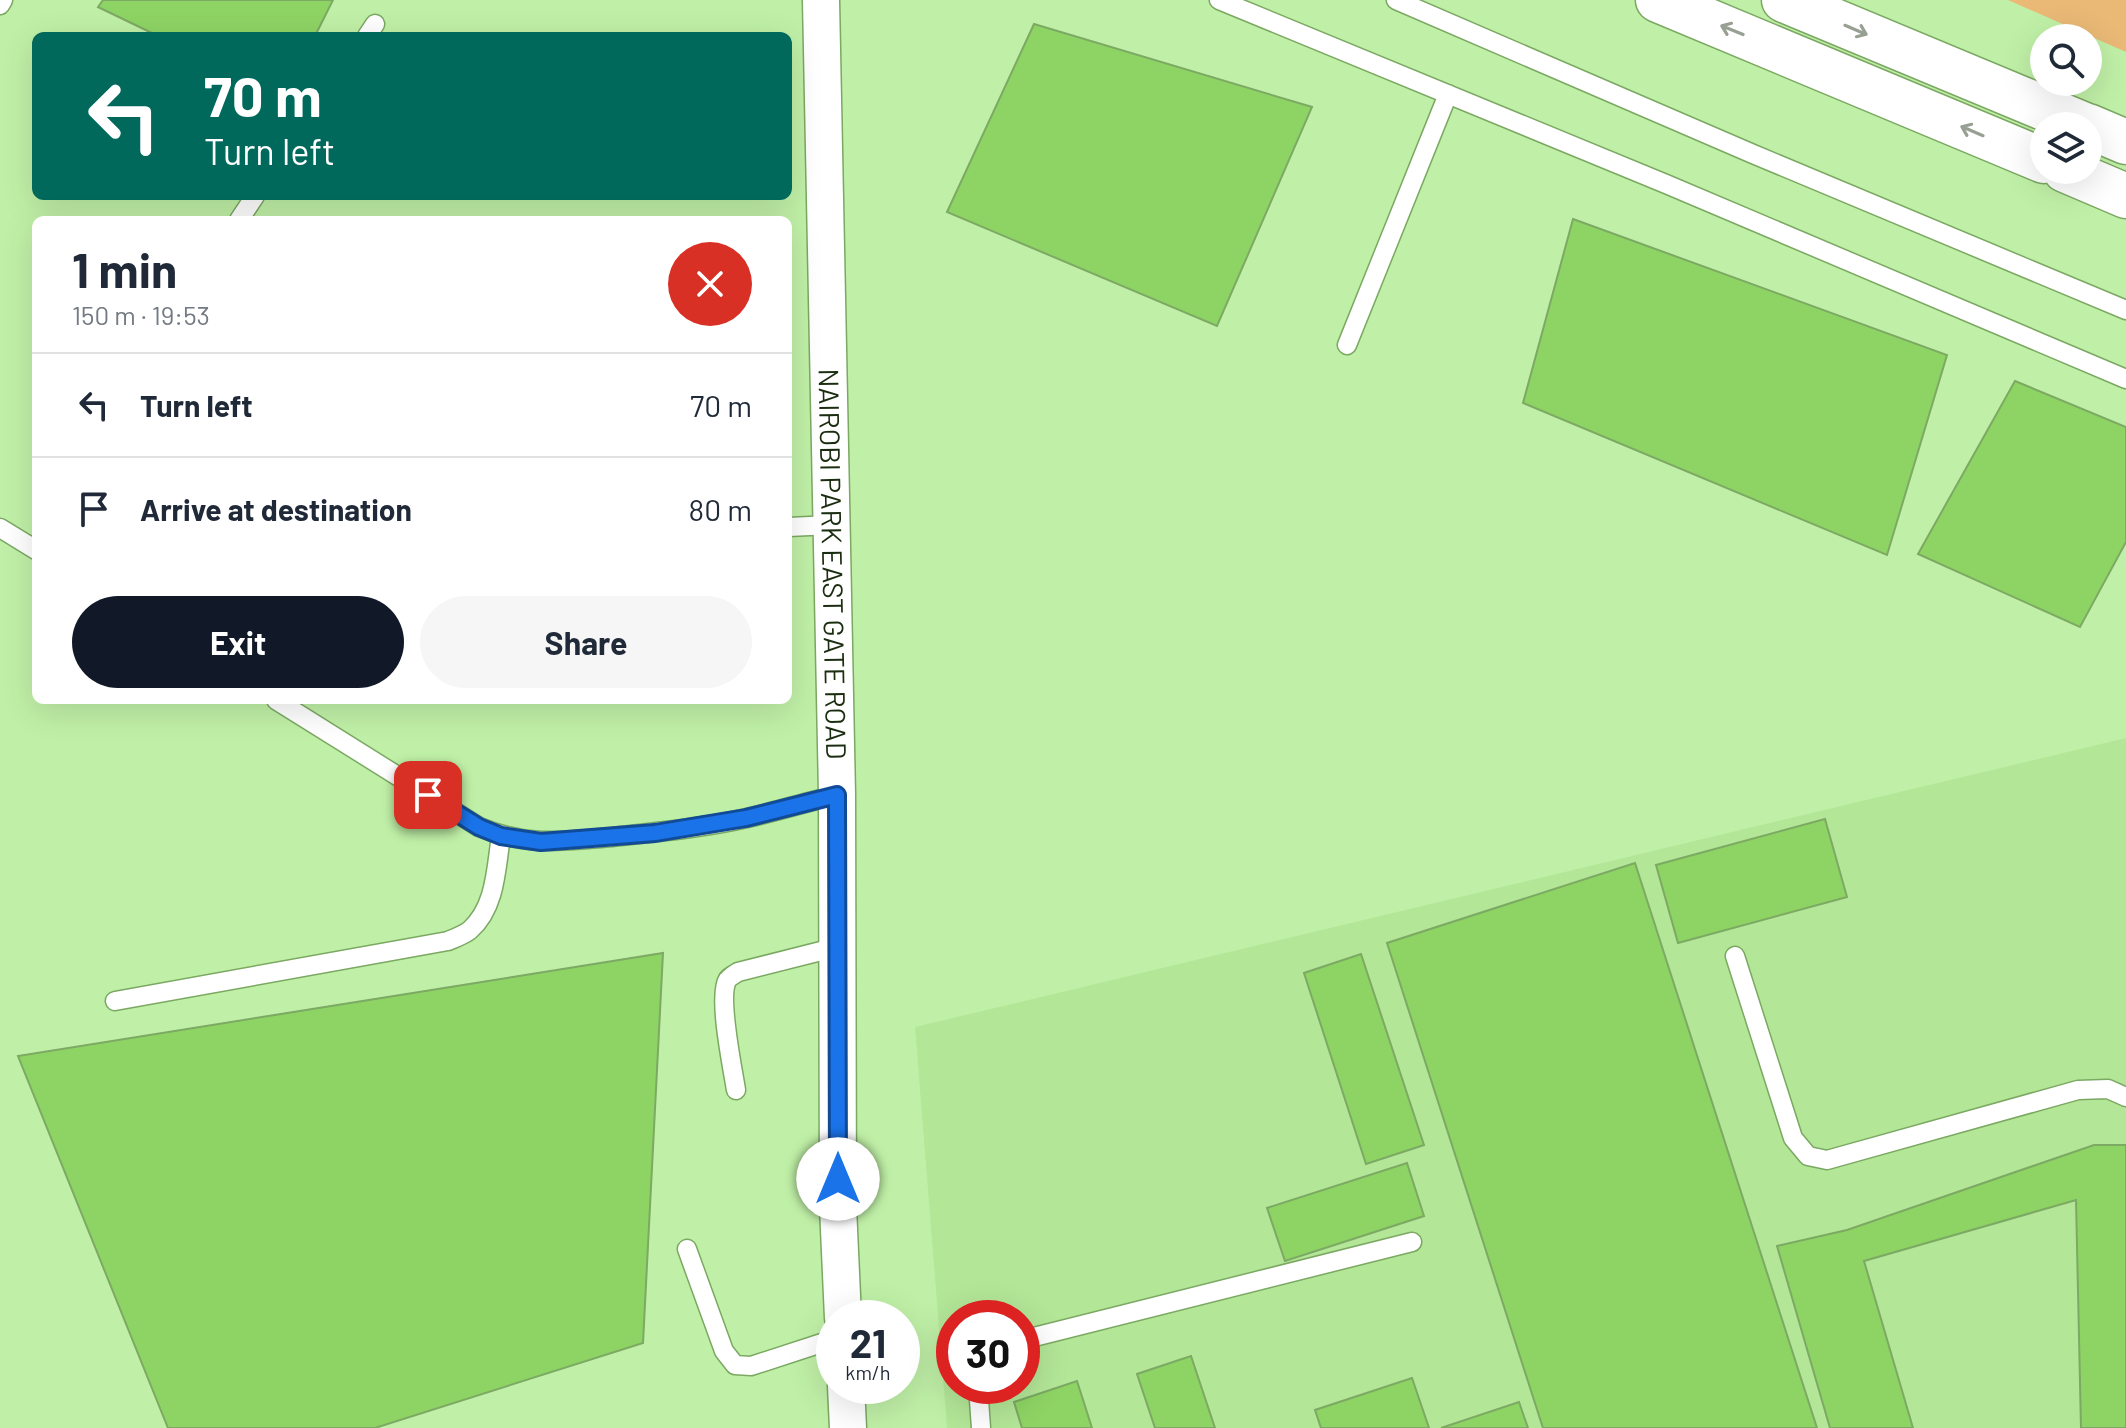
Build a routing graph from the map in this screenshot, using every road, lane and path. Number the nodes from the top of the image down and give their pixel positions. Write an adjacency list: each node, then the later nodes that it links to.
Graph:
1 (821, 0): 16 (street, NAIROBI PARK EAST GATE ROAD)
2 (1219, 0): 6 (lane)
3 (1396, 0): 13 (lane)
4 (1658, 0): 10 (main road, one-way to 4)
5 (1784, 0): 7 (main road, one-way to 7)
6 (1448, 94): 14 (lane); 15 (lane)
7 (2054, 112)
8 (2102, 132): 9 (main road)
9 (2126, 142)
10 (2030, 155)
11 (2098, 184): 12 (main road)
12 (2126, 196)
13 (2126, 310)
14 (1347, 345)
15 (2126, 379)
16 (832, 525): 17 (lane); 21 (street, NAIROBI PARK EAST GATE ROAD)
17 (792, 527)
18 (0, 528): 19 (lane)
19 (32, 548)
20 (282, 704): 22 (lane)
21 (837, 795): 22 (lane); 23 (street, NAIROBI PARK EAST GATE ROAD)
22 (501, 836): 25 (lane)
23 (837, 947): 26 (lane); 30 (street, NAIROBI PARK EAST GATE ROAD)
24 (1735, 956): 27 (lane)
25 (115, 1001)
26 (736, 1090)
27 (2126, 1097)
28 (1412, 1242): 31 (lane)
29 (687, 1249): 32 (lane)
30 (842, 1300)
31 (1040, 1335)
32 (816, 1345)
33 (847, 1404): 35 (street)
34 (979, 1404): 36 (lane)
35 (848, 1428)
36 (981, 1428)

